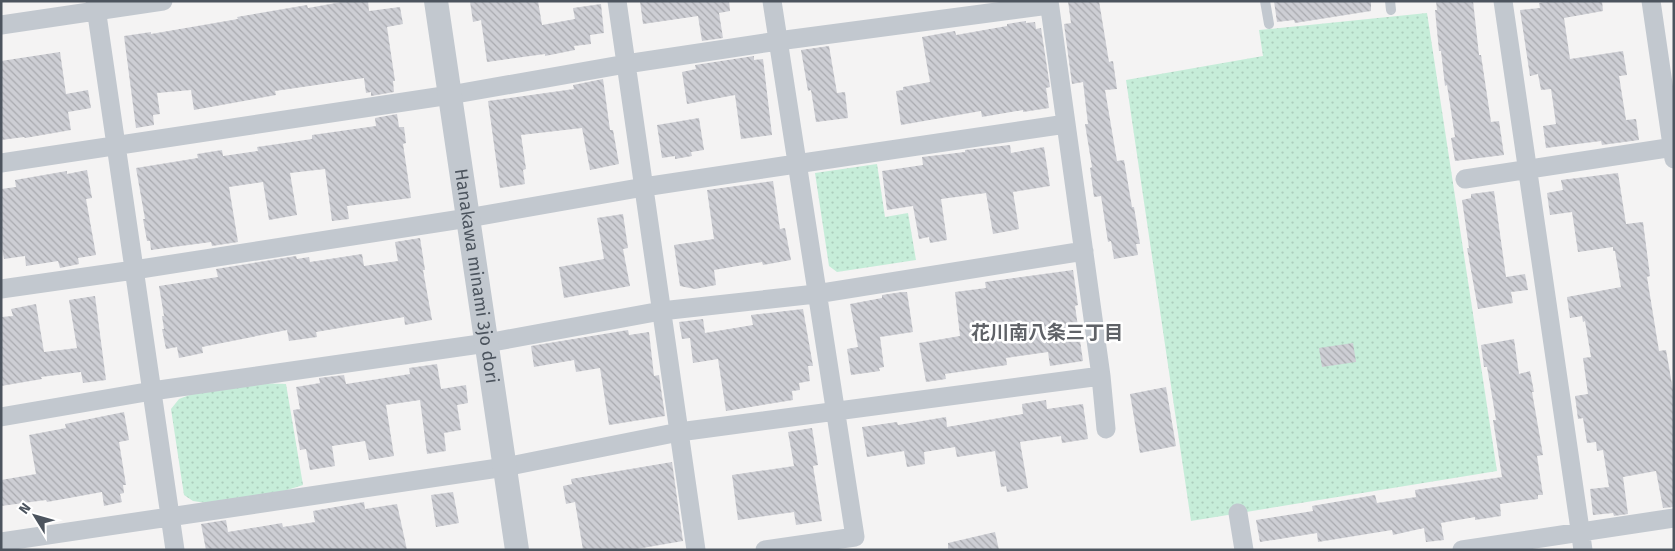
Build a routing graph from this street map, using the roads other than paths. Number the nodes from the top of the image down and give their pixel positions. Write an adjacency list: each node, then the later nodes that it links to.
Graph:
1 (163, 1): 9 (street)
2 (436, 1): 14 (street, Hanakawa minami 3jo dori)
3 (617, 1): 13 (street)
4 (772, 1): 12 (street)
5 (1265, 1): 10 (lane)
6 (1503, 1): 20 (street)
7 (1651, 1): 17 (street)
8 (1049, 3): 12 (street); 15 (street)
9 (95, 6): 11 (street); 16 (street)
10 (1269, 24)
11 (1, 25)
12 (778, 41): 13 (street); 19 (street)
13 (626, 64): 14 (street); 22 (street)
14 (450, 95): 16 (street); 23 (street, Hanakawa minami 3jo dori)
15 (1066, 124): 19 (street); 24 (street)
16 (116, 145): 18 (street); 25 (street)
17 (1673, 151): 20 (street)
18 (1, 163)
19 (796, 164): 22 (street); 27 (street)
20 (1527, 169): 21 (street); 40 (street)
21 (1465, 179)
22 (644, 187): 23 (street); 28 (street)
23 (468, 218): 25 (street); 29 (street, Hanakawa minami 3jo dori)
24 (1084, 251): 27 (street); 30 (street)
25 (134, 270): 26 (street); 31 (street)
26 (1, 289)
27 (816, 294): 28 (street); 32 (street)
28 (661, 311): 29 (street); 35 (street)
29 (487, 344): 31 (street); 36 (street, Hanakawa minami 3jo dori)
30 (1101, 376): 32 (street); 34 (street)
31 (152, 391): 33 (street); 38 (street)
32 (834, 412): 35 (street); 45 (street)
33 (1, 417)
34 (1106, 429)
35 (679, 432): 36 (street); 44 (street)
36 (505, 467): 38 (street); 43 (street, Hanakawa minami 3jo dori)
37 (1238, 513): 46 (street)
38 (170, 517): 41 (street); 42 (street)
39 (1674, 518): 40 (street)
40 (1582, 541): 47 (street)
41 (1, 542)
42 (175, 550)
43 (517, 550)
44 (696, 550)
45 (765, 550)
46 (1244, 550)
47 (1462, 550)

